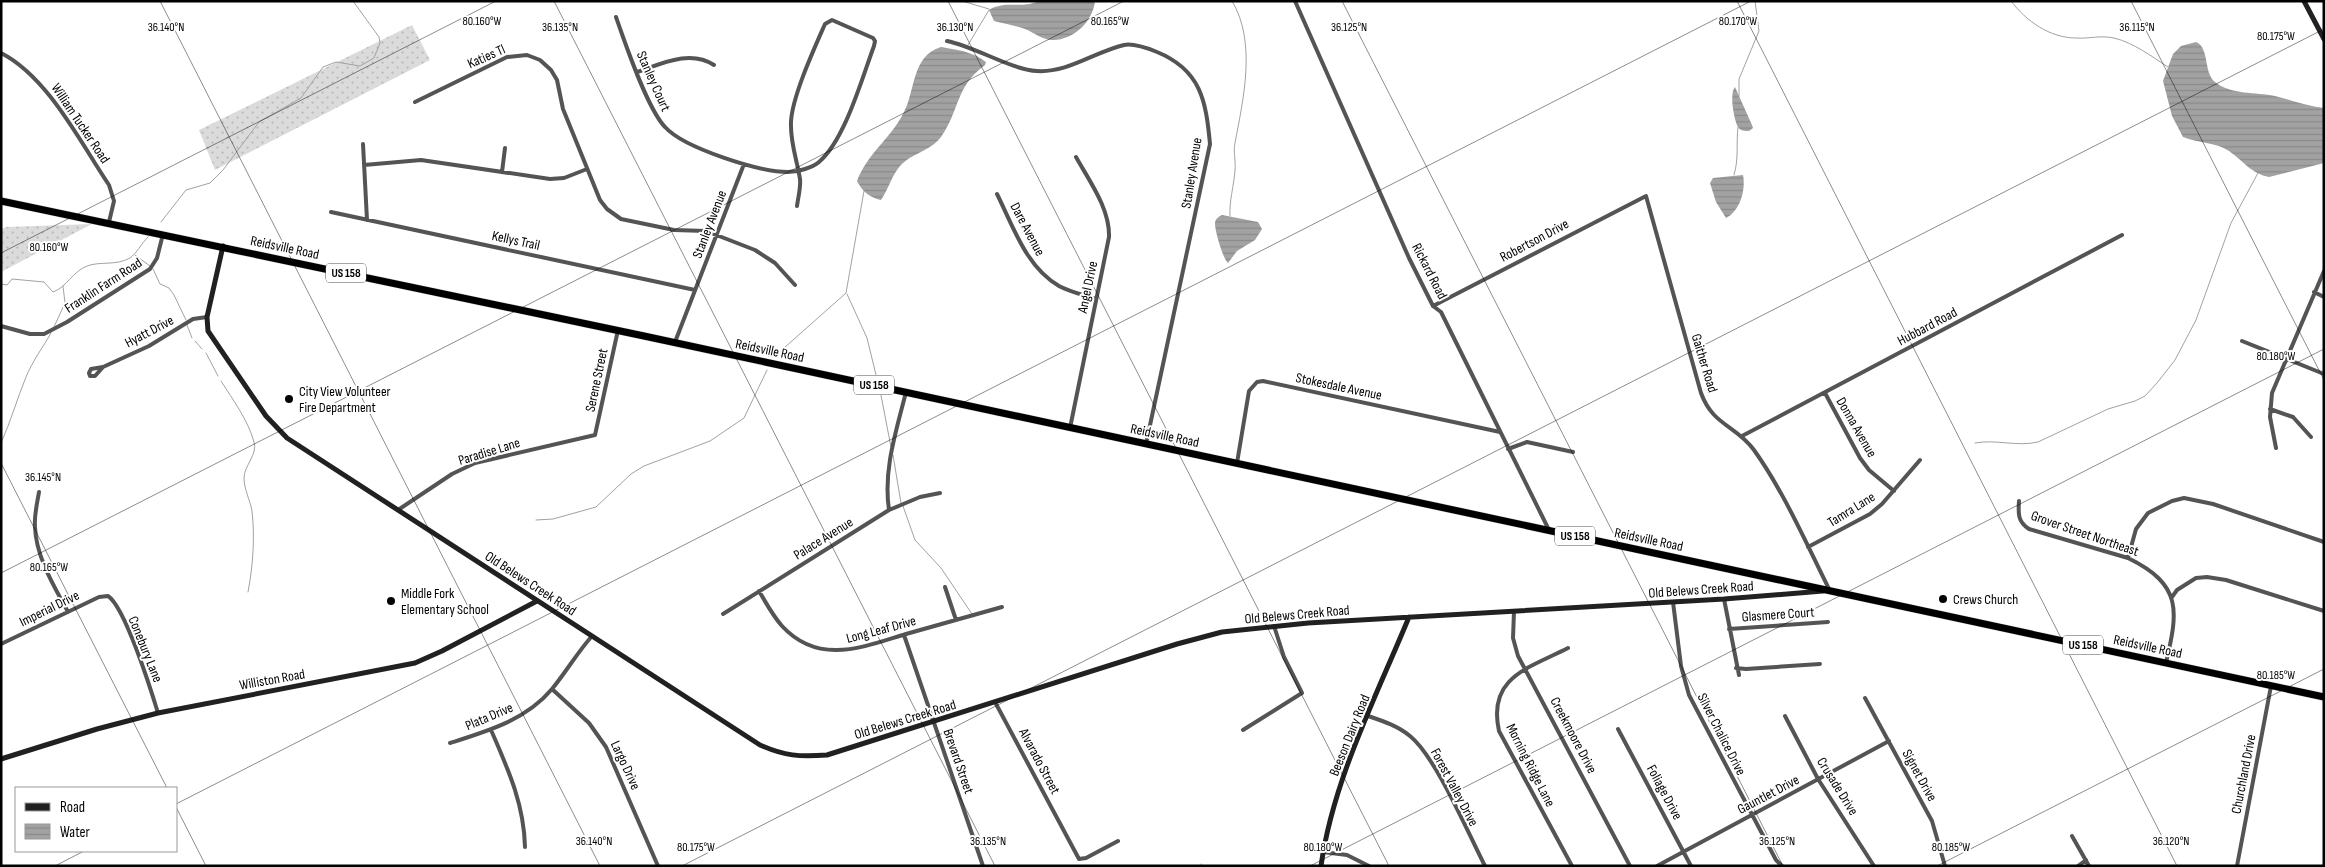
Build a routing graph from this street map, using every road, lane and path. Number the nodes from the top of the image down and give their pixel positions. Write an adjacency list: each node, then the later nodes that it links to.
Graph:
1 (1295, 1): 35 (street, Rickard Road)
2 (2304, 1): 4 (street)
3 (616, 17): 8 (street, Stanley Court)
4 (2324, 40)
5 (947, 41): 52 (street, Stanley Avenue)
6 (1, 53): 24 (street, William Tucker Road)
7 (714, 65): 8 (street)
8 (638, 72): 13 (street, Stanley Court)
9 (415, 102): 15 (street, Katies Tl)
10 (363, 144): 14 (street)
11 (505, 148): 16 (street)
12 (1076, 157): 34 (street, Angel Drive)
13 (744, 164): 17 (street); 27 (street, Stanley Avenue)
14 (364, 165): 16 (street); 23 (street)
15 (587, 169): 16 (street); 27 (street, Katies Tl)
16 (502, 172)
17 (797, 172): 17 (street); 21 (street)
18 (997, 194): 34 (street, Dare Avenue)
19 (1646, 196): 35 (street, Robertson Drive); 50 (street, Gaither Road)
20 (1, 201): 24 (highway, Reidsville Road / US 158)
21 (797, 206)
22 (332, 212): 23 (street, Kellys Trail)
23 (367, 220): 31 (street, Kellys Trail)
24 (109, 222): 25 (highway, Reidsville Road / US 158)
25 (163, 234): 28 (highway, Reidsville Road / US 158); 37 (street, Franklin Farm Road)
26 (2122, 234): 45 (street, Hubbard Road)
27 (716, 235): 30 (street, Katies Tl); 31 (street, Stanley Avenue)
28 (223, 246): 36 (street, Old Belews Creek Road); 38 (highway, Reidsville Road / US 158)
29 (2324, 271): 32 (street)
30 (795, 285)
31 (695, 290): 40 (street, Stanley Avenue)
32 (2314, 292): 33 (street); 41 (street)
33 (2324, 297)
34 (1096, 299): 47 (street, Angel Drive)
35 (1433, 306): 48 (street, Rickard Road)
36 (207, 317): 42 (street, Hyatt Drive); 62 (street, Old Belews Creek Road)
37 (1, 326)
38 (618, 330): 40 (highway, Reidsville Road / US 158); 49 (street, Serene Street)
39 (2242, 340): 41 (street)
40 (675, 342): 44 (highway, Reidsville Road / US 158)
41 (2285, 359): 43 (street); 46 (street)
42 (103, 367)
43 (2324, 374)
44 (906, 392): 47 (highway, Reidsville Road / US 158); 63 (street)
45 (1825, 393): 50 (street, Hubbard Road); 58 (street, Donna Avenue)
46 (2270, 408): 51 (street); 53 (street)
47 (1070, 428): 52 (highway, Reidsville Road / US 158)
48 (1500, 432): 54 (street, Rickard Road); 57 (street, Stokesdale Avenue)
49 (596, 435): 62 (street, Paradise Lane)
50 (1742, 436): 66 (street, Gaither Road)
51 (2311, 437)
52 (1146, 444): 57 (highway, Reidsville Road / US 158)
53 (2276, 448)
54 (1508, 449): 55 (street); 64 (street, Rickard Road)
55 (1573, 452)
56 (1920, 460): 58 (street, Tamra Lane)
57 (1237, 464): 64 (highway, Reidsville Road / US 158)
58 (1894, 491): 66 (street, Tamra Lane)
59 (39, 492): 79 (street)
60 (940, 493): 63 (street, Palace Avenue)
61 (2019, 502): 67 (street, Grover Street Northeast)
62 (398, 510): 74 (street, Old Belews Creek Road)
63 (889, 510): 69 (street, Palace Avenue)
64 (1549, 530): 70 (highway, Reidsville Road / US 158)
65 (2324, 542): 67 (street)
66 (1808, 547): 70 (street, Gaither Road)
67 (2128, 558): 72 (street, Grover Street Northeast)
68 (945, 587): 82 (street)
69 (759, 591): 80 (street, Palace Avenue); 86 (street, Long Leaf Drive)
70 (1830, 591): 73 (street, Old Belews Creek Road); 90 (highway, Reidsville Road / US 158)
71 (108, 596): 79 (street, Imperial Drive); 100 (street, Conebury Lane)
72 (2172, 597): 77 (street); 90 (street)
73 (1724, 599): 75 (street, Old Belews Creek Road); 85 (street)
74 (537, 601): 87 (street, Old Belews Creek Road); 100 (street, Williston Road)
75 (1673, 602): 78 (street, Old Belews Creek Road); 111 (street, Silver Chalice Drive)
76 (1002, 607): 82 (street, Long Leaf Drive)
77 (2324, 610)
78 (1514, 611): 81 (street, Old Belews Creek Road); 93 (street, Creekmoore Drive)
79 (68, 612): 88 (street, Imperial Drive)
80 (723, 614)
81 (1409, 617): 84 (street, Old Belews Creek Road); 101 (street, Beeson Dairy Road)
82 (956, 620): 86 (street, Long Leaf Drive)
83 (1828, 622): 85 (street, Glasmere Court)
84 (1274, 626): 99 (street, Old Belews Creek Road); 106 (street)
85 (1729, 629): 92 (street)
86 (904, 635): 103 (street, Brevard Street)
87 (592, 636): 96 (street, Plata Drive); 103 (street, Old Belews Creek Road)
88 (1, 644)
89 (1568, 648): 93 (street, Morning Ridge Lane)
90 (2166, 663): 95 (highway, Reidsville Road / US 158)
91 (1820, 664): 92 (street)
92 (1736, 668): 94 (street)
93 (1526, 669): 123 (street, Morning Ridge Lane); 124 (street, Creekmoore Drive)
94 (1739, 675)
95 (2270, 686): 97 (highway, Reidsville Road / US 158); 132 (street, Churchland Drive)
96 (552, 689): 105 (street, Plata Drive); 118 (street, Largo Drive)
97 (2324, 697)
98 (1865, 698): 107 (street, Signet Drive)
99 (996, 702): 103 (street, Old Belews Creek Road); 113 (street, Alvarado Street)
100 (158, 713): 109 (street, Williston Road)
101 (1368, 716): 115 (street, Beeson Dairy Road); 122 (street, Forest Valley Drive)
102 (1785, 716): 110 (street, Crusade Drive)
103 (933, 722): 119 (street, Brevard Street)
104 (1618, 729): 116 (street, Foliage Drive)
105 (491, 730): 108 (street, Plata Drive); 114 (street)
106 (1243, 730)
107 (1889, 741): 110 (street, Gauntlet Drive); 129 (street, Signet Drive)
108 (450, 742)
109 (1, 759)
110 (1818, 779): 111 (street, Gauntlet Drive); 128 (street, Crusade Drive)
111 (1752, 816): 116 (street, Gauntlet Drive); 127 (street, Silver Chalice Drive)
112 (2072, 836): 117 (street)
113 (1118, 841)
114 (525, 847)
115 (1323, 852): 120 (street, Beeson Dairy Road); 121 (street)
116 (1684, 852): 125 (street, Gauntlet Drive); 126 (street, Foliage Drive)
117 (2086, 860): 130 (street); 131 (street)
118 (658, 866)
119 (983, 866)
120 (1321, 866)
121 (1370, 866)
122 (1484, 866)
123 (1572, 866)
124 (1630, 866)
125 (1657, 866)
126 (1691, 866)
127 (1782, 866)
128 (1874, 866)
129 (1944, 866)
130 (2078, 866)
131 (2089, 866)
132 (2237, 866)

